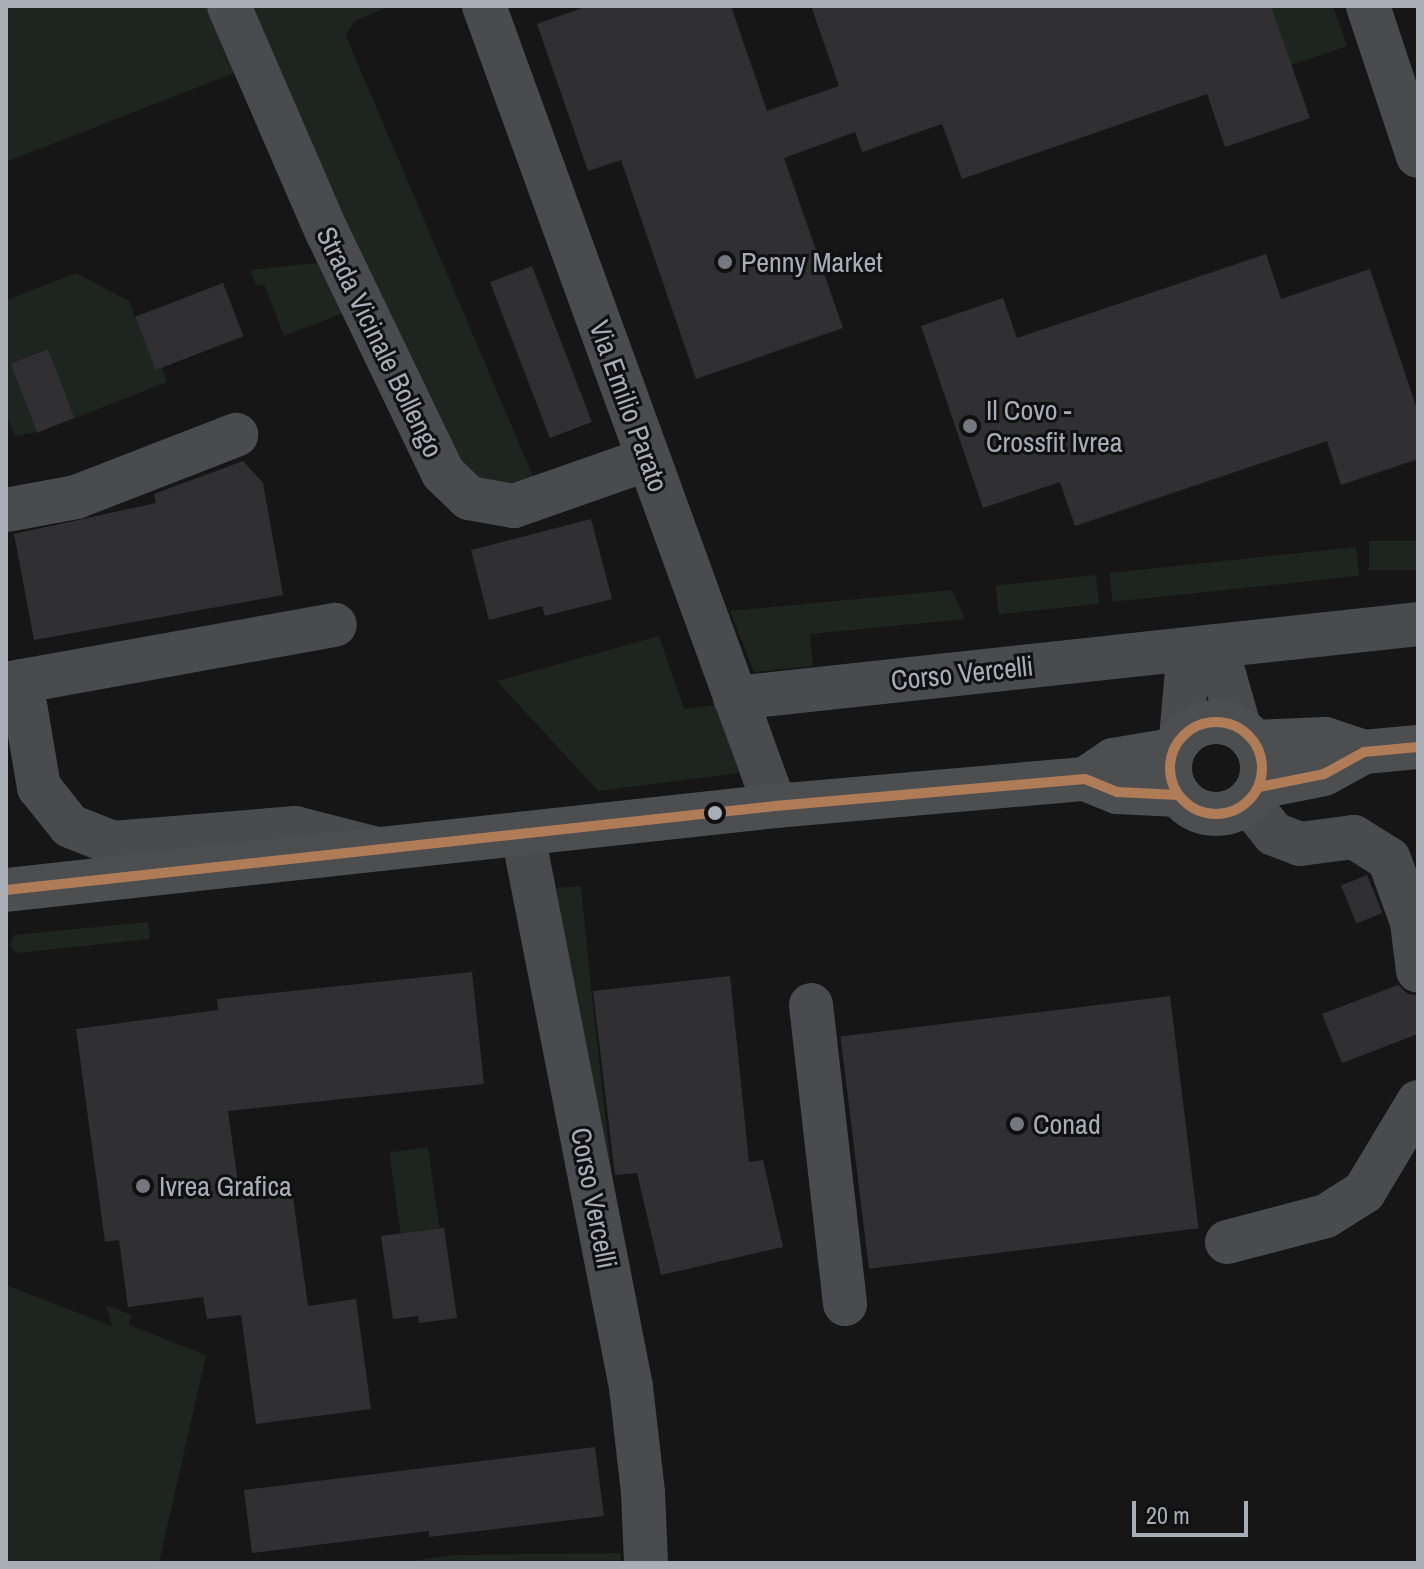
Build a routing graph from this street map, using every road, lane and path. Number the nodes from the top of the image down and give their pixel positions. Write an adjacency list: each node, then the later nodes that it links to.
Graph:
1 (229, 6): 6 (street, Strada Vicinale Bollengo)
2 (484, 6): 6 (street, Via Emilio Parato)
3 (1368, 6): 4 (street)
4 (1418, 156)
5 (236, 435): 7 (street)
6 (648, 459): 12 (street, Via Emilio Parato)
7 (6, 510)
8 (1418, 624): 10 (street, Corso Vercelli)
9 (335, 625): 11 (street)
10 (1202, 648): 12 (street, Corso Vercelli); 13 (street); 14 (street)
11 (10, 678): 22 (street)
12 (735, 698): 20 (street, Via Emilio Parato)
13 (1247, 735): 14 (main road); 16 (main road); 19 (main road)
14 (1177, 744): 17 (main road); 18 (main road)
15 (1418, 747): 16 (main road)
16 (1364, 752): 19 (main road)
17 (1085, 779): 18 (main road); 20 (main road)
18 (1178, 795): 19 (main road)
19 (1253, 795): 24 (street)
20 (775, 806): 21 (main road)
21 (523, 835): 22 (main road); 29 (street, Corso Vercelli)
22 (383, 850): 23 (main road)
23 (6, 890)
24 (1418, 971)
25 (811, 1005): 28 (street)
26 (1418, 1102): 27 (street)
27 (1227, 1242)
28 (845, 1304)
29 (646, 1563)

